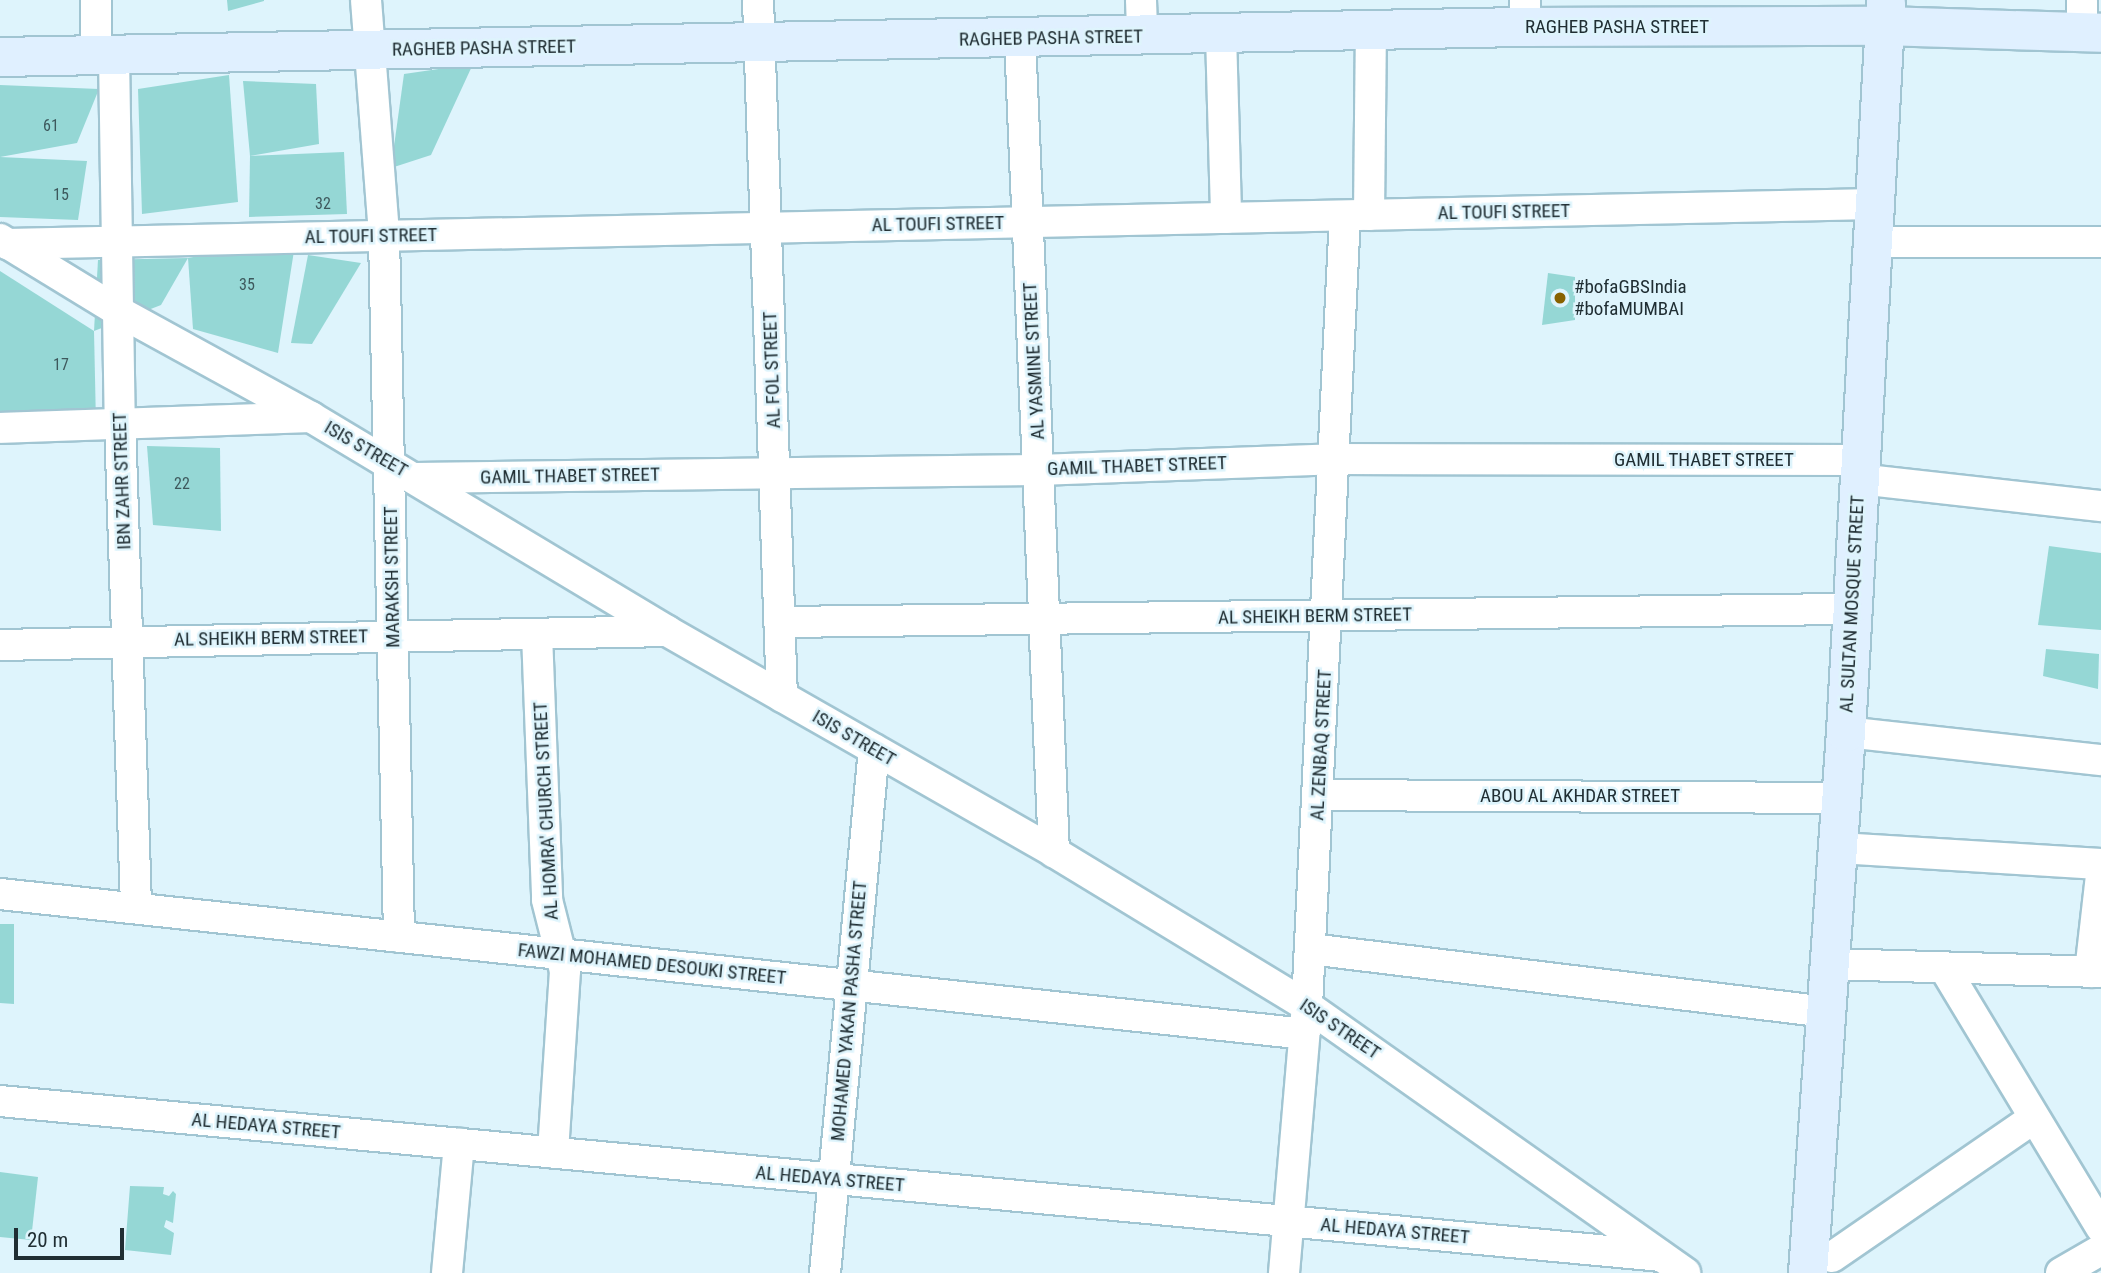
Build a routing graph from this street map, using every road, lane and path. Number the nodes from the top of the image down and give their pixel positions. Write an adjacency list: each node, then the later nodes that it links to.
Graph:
1 (96, 0): 13 (street, IBN ZAHR STREET)
2 (366, 0): 12 (street, MARAKSH STREET)
3 (758, 0): 11 (street, AL FOL STREET)
4 (1885, 13): 5 (street, RAGHEB PASHA STREET); 7 (street, RAGHEB PASHA STREET); 15 (street, AL SULTAN MOSQUE STREET)
5 (1525, 14): 8 (street, RAGHEB PASHA STREET)
6 (1142, 18): 9 (street, RAGHEB PASHA STREET); 10 (street, RAGHEB PASHA STREET)
7 (2088, 22)
8 (1371, 31): 9 (street, RAGHEB PASHA STREET); 16 (street, AL ZENBAQ STREET)
9 (1221, 34): 17 (street)
10 (1020, 38): 11 (street, RAGHEB PASHA STREET); 18 (street, AL YASMINE STREET)
11 (759, 44): 12 (street, RAGHEB PASHA STREET); 19 (street, AL FOL STREET)
12 (368, 50): 13 (street, RAGHEB PASHA STREET); 20 (street, MARAKSH STREET)
13 (105, 55): 14 (street, RAGHEB PASHA STREET); 21 (street, IBN ZAHR STREET)
14 (0, 57)
15 (1875, 204): 16 (street, AL TOUFI STREET); 22 (street, AL SULTAN MOSQUE STREET)
16 (1357, 215): 17 (street, AL TOUFI STREET); 29 (street, AL ZENBAQ STREET)
17 (1226, 218): 18 (street, AL TOUFI STREET)
18 (1027, 222): 19 (street, AL TOUFI STREET); 31 (street, AL YASMINE STREET)
19 (767, 228): 20 (street, AL TOUFI STREET); 33 (street, AL FOL STREET)
20 (384, 236): 21 (street, AL TOUFI STREET); 32 (street, MARAKSH STREET)
21 (117, 242): 24 (street, AL TOUFI STREET); 25 (street, IBN ZAHR STREET)
22 (1872, 242): 23 (street); 30 (street, AL SULTAN MOSQUE STREET)
23 (2101, 242)
24 (3, 243): 25 (street, ISIS STREET)
25 (118, 311): 26 (street, ISIS STREET); 27 (street, IBN ZAHR STREET)
26 (311, 417): 27 (street); 32 (street, ISIS STREET)
27 (120, 423): 28 (street); 42 (street, IBN ZAHR STREET)
28 (0, 428)
29 (1334, 459): 30 (street, GAMIL THABET STREET); 31 (street, GAMIL THABET STREET); 36 (street, AL ZENBAQ STREET)
30 (1859, 469): 34 (street, GAMIL THABET STREET); 35 (street, AL SULTAN MOSQUE STREET)
31 (1038, 470): 33 (street, GAMIL THABET STREET); 37 (street, AL YASMINE STREET)
32 (402, 471): 33 (street, GAMIL THABET STREET); 39 (street, ISIS STREET); 41 (street, MARAKSH STREET)
33 (776, 473): 38 (street, AL FOL STREET)
34 (2101, 506)
35 (1850, 609): 36 (street, AL SHEIKH BERM STREET); 45 (street, AL SULTAN MOSQUE STREET)
36 (1326, 616): 37 (street, AL SHEIKH BERM STREET); 48 (street, AL ZENBAQ STREET)
37 (1044, 618): 38 (street, AL SHEIKH BERM STREET); 51 (street, AL YASMINE STREET)
38 (781, 622): 44 (street, AL FOL STREET)
39 (667, 631): 40 (street, AL SHEIKH BERM STREET); 44 (street, ISIS STREET)
40 (537, 634): 41 (street, AL SHEIKH BERM STREET); 58 (street, AL HOMRA' CHURCH STREET)
41 (394, 636): 42 (street, AL SHEIKH BERM STREET); 56 (street, MARAKSH STREET)
42 (127, 641): 43 (street, AL SHEIKH BERM STREET); 55 (street, IBN ZAHR STREET)
43 (0, 645)
44 (782, 697): 46 (street, ISIS STREET)
45 (1846, 732): 47 (street); 49 (street, AL SULTAN MOSQUE STREET)
46 (874, 749): 51 (street, ISIS STREET); 62 (street, MOHAMED YAKAN PASHA STREET)
47 (2101, 760)
48 (1319, 794): 49 (street, ABOU AL AKHDAR STREET); 57 (street, AL ZENBAQ STREET)
49 (1841, 797): 50 (street, AL SULTAN MOSQUE STREET)
50 (1838, 848): 52 (street); 59 (street, AL SULTAN MOSQUE STREET)
51 (1054, 852): 64 (street, ISIS STREET)
52 (2101, 864)
53 (2101, 875): 61 (street)
54 (0, 894): 55 (street, FAWZI MOHAMED DESOUKI STREET)
55 (136, 907): 56 (street, FAWZI MOHAMED DESOUKI STREET)
56 (399, 937): 58 (street, FAWZI MOHAMED DESOUKI STREET)
57 (1310, 949): 63 (street); 64 (street, AL ZENBAQ STREET)
58 (563, 955): 62 (street, FAWZI MOHAMED DESOUKI STREET); 68 (street, AL HOMRA' CHURCH STREET)
59 (1830, 964): 60 (street); 63 (street, AL SULTAN MOSQUE STREET)
60 (1945, 969): 61 (street); 66 (street)
61 (2095, 972)
62 (851, 985): 64 (street, FAWZI MOHAMED DESOUKI STREET); 69 (street, MOHAMED YAKAN PASHA STREET)
63 (1826, 1012): 74 (street, AL SULTAN MOSQUE STREET)
64 (1306, 1020): 70 (street, AL ZENBAQ STREET); 73 (street, ISIS STREET)
65 (0, 1101): 67 (street, AL HEDAYA STREET)
66 (2034, 1118): 71 (street); 74 (street)
67 (459, 1144): 68 (street, AL HEDAYA STREET); 75 (street)
68 (553, 1153): 69 (street, AL HEDAYA STREET)
69 (834, 1179): 70 (street, AL HEDAYA STREET); 76 (street, MOHAMED YAKAN PASHA STREET)
70 (1289, 1221): 73 (street, AL HEDAYA STREET); 77 (street, AL ZENBAQ STREET)
71 (2101, 1228)
72 (2101, 1250): 79 (street)
73 (1661, 1256): 78 (street, ISIS STREET)
74 (1826, 1268)
75 (447, 1273)
76 (825, 1273)
77 (1284, 1273)
78 (1685, 1273)
79 (2061, 1273)

